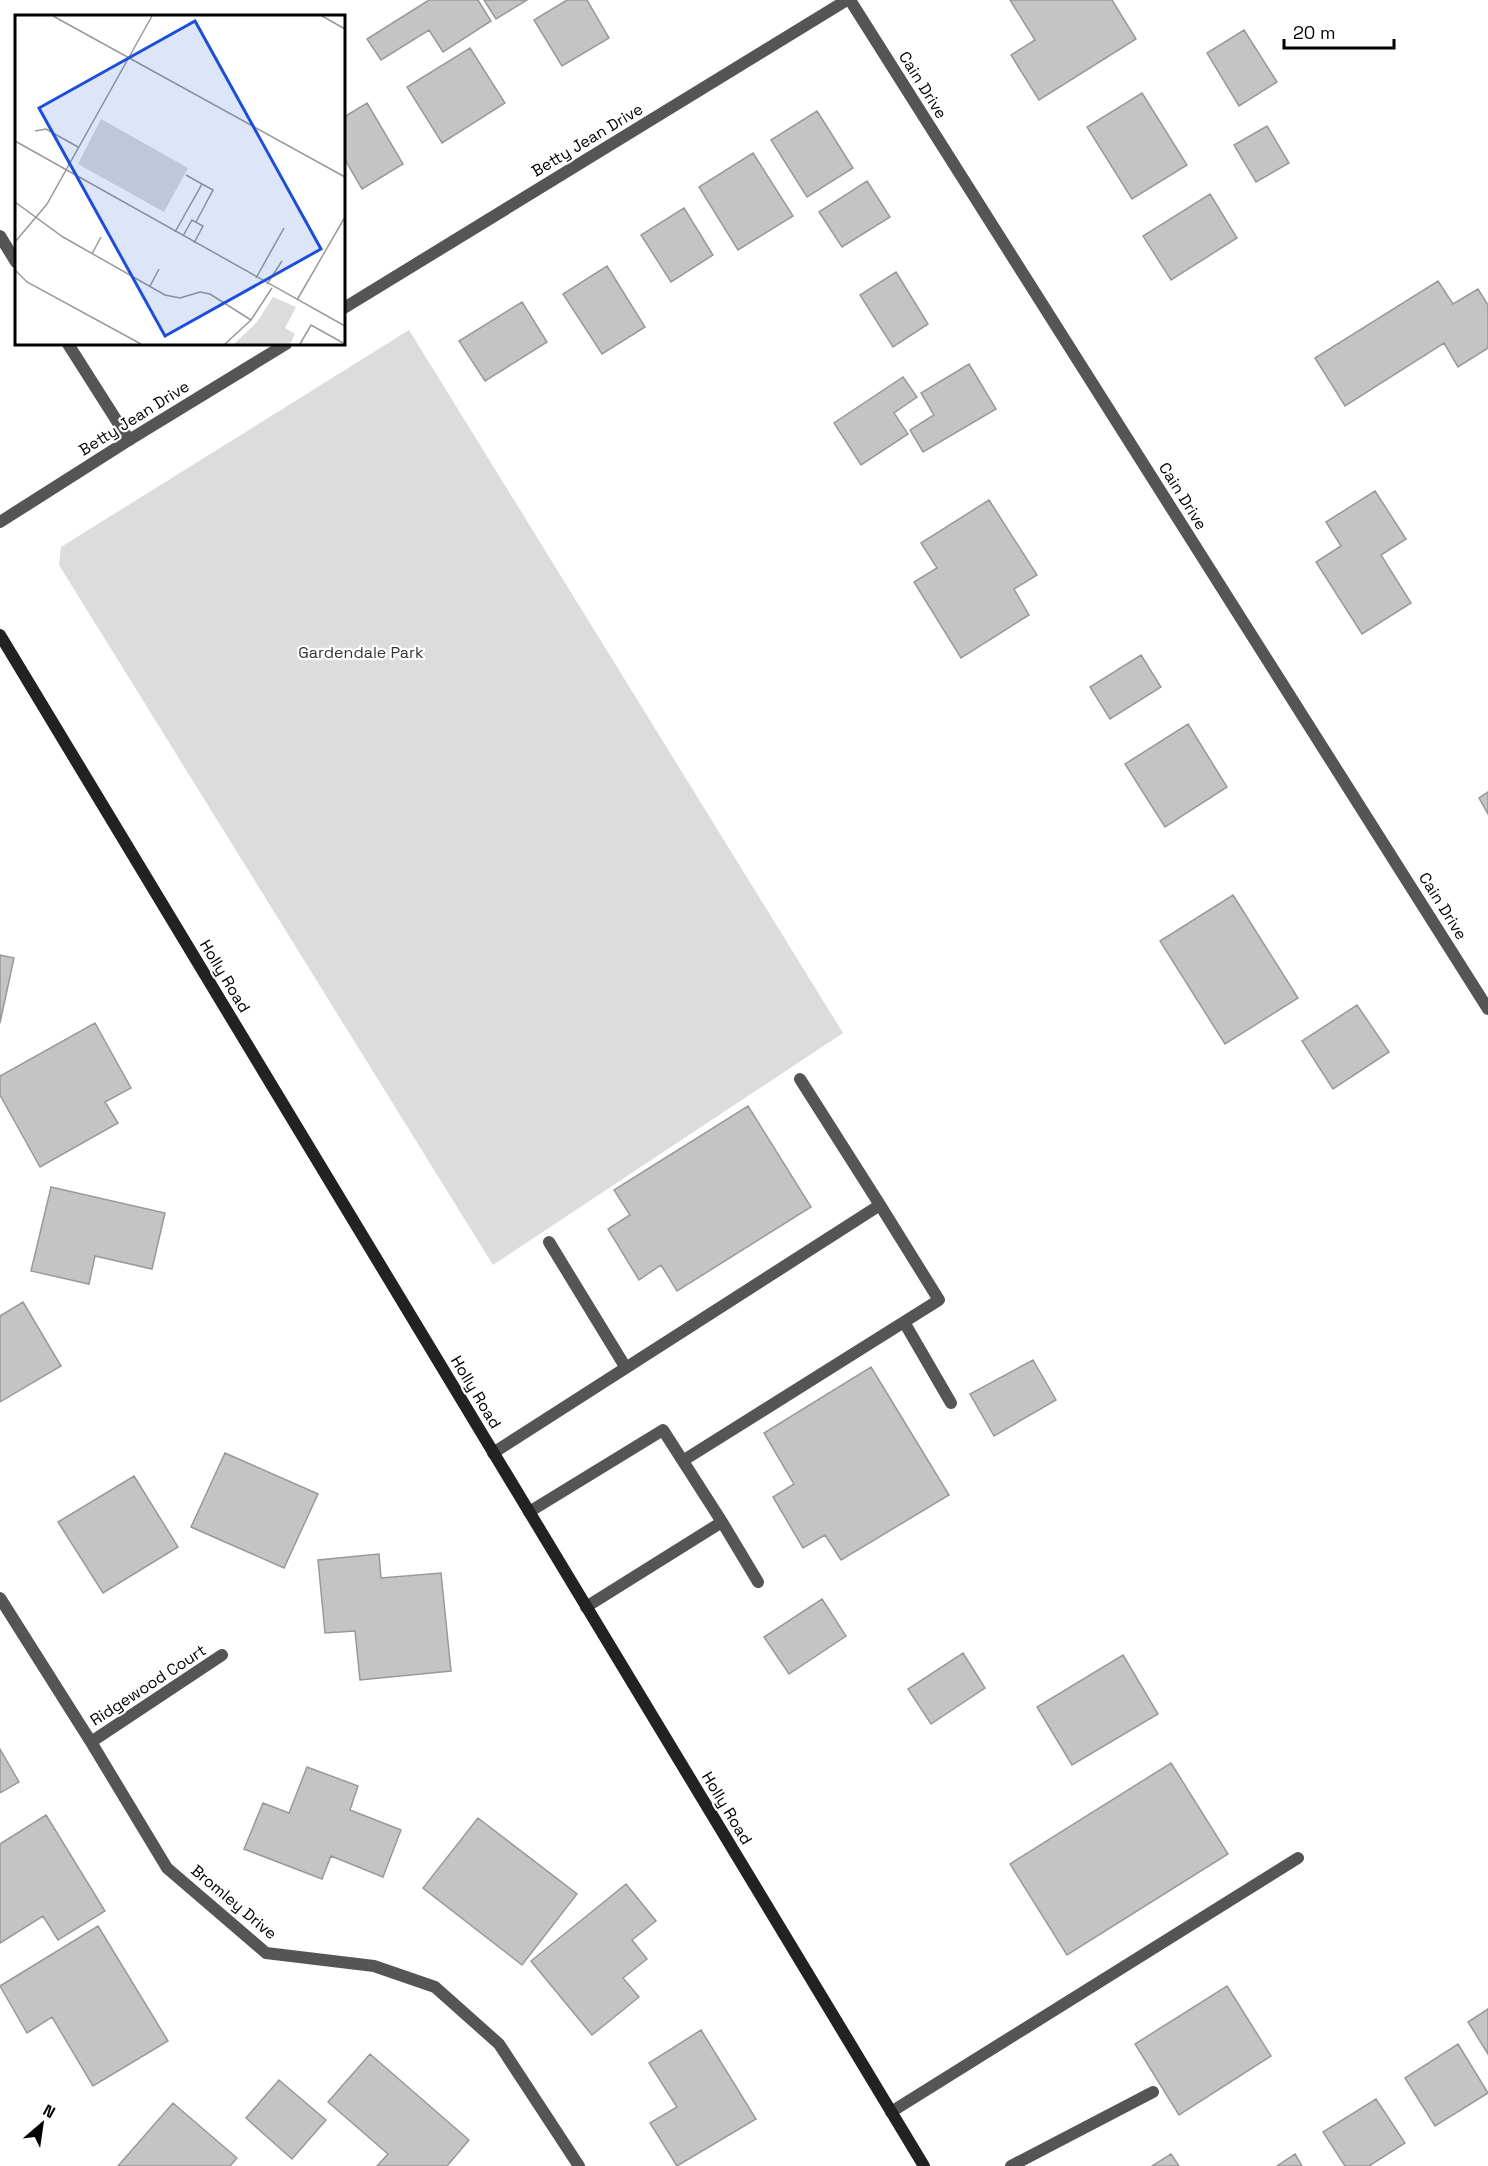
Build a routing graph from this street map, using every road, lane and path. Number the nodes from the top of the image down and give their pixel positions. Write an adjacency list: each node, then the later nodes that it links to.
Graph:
1 (849, 0): 4 (street, Betty Jean Drive); 10 (street, Cain Drive)
2 (0, 236): 3 (street)
3 (15, 260)
4 (345, 307)
5 (69, 345): 7 (street)
6 (284, 345): 7 (street, Betty Jean Drive)
7 (129, 440): 8 (street, Betty Jean Drive)
8 (0, 522)
9 (0, 635): 17 (main road, Holly Road)
10 (1488, 1009)
11 (800, 1079): 12 (street)
12 (880, 1205): 14 (street); 15 (street)
13 (549, 1242): 15 (street)
14 (904, 1322): 16 (street); 18 (street)
15 (626, 1368): 17 (street)
16 (951, 1403)
17 (493, 1452): 19 (main road, Holly Road)
18 (684, 1460): 19 (street); 20 (street)
19 (529, 1512): 23 (main road, Holly Road)
20 (722, 1522): 21 (street); 23 (street)
21 (758, 1582)
22 (0, 1598): 25 (street, Bromley Drive)
23 (586, 1607): 28 (main road, Holly Road)
24 (222, 1655): 25 (street, Ridgewood Court)
25 (91, 1742): 29 (street, Bromley Drive)
26 (1298, 1858): 28 (street)
27 (1153, 2092): 31 (street)
28 (891, 2112): 30 (main road, Holly Road)
29 (579, 2166)
30 (924, 2166)
31 (1011, 2166)

